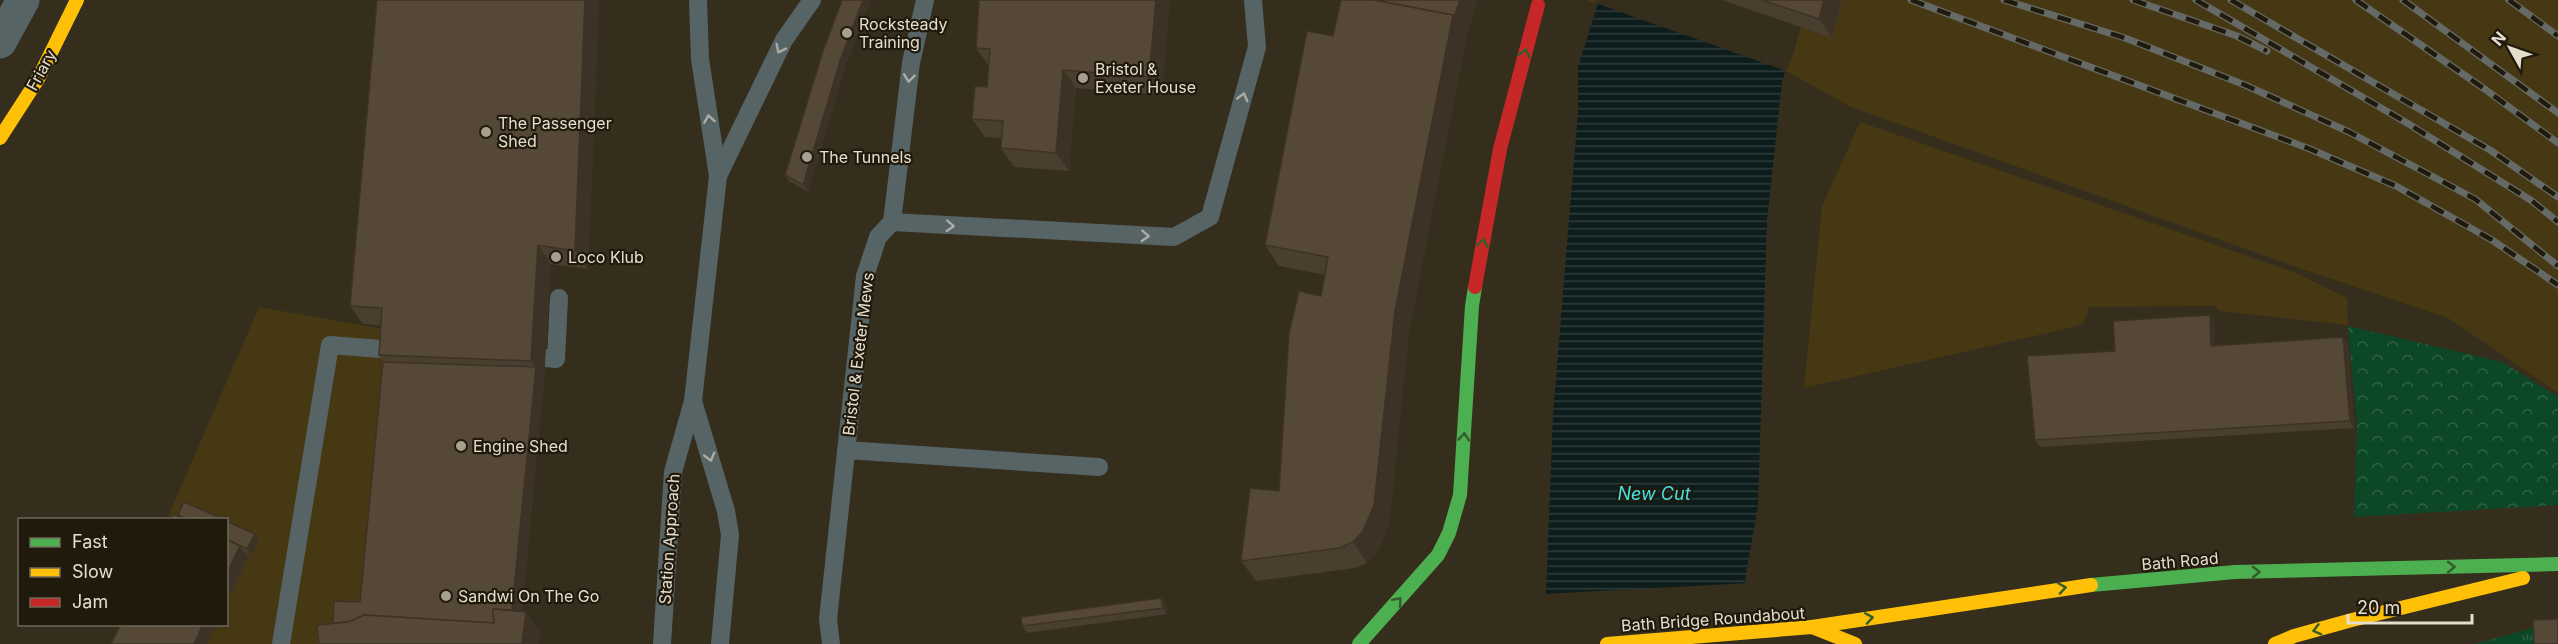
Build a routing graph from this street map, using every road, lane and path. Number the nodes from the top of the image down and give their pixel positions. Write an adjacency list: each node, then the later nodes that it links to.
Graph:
1 (23, 0): 8 (street)
2 (77, 0): 9 (main road, Friary)
3 (698, 0): 10 (lane, Station Approach, one-way to 3)
4 (812, 0): 10 (lane, Station Approach, one-way to 10)
5 (926, 0): 11 (lane, Bristol & Exeter Mews, one-way to 11)
6 (1252, 0): 11 (lane, one-way to 6)
7 (1538, 5): 24 (main road, one-way to 7)
8 (0, 42)
9 (0, 138)
10 (718, 176): 15 (lane, Station Approach)
11 (892, 222): 16 (lane, Bristol & Exeter Mews)
12 (559, 298): 14 (lane)
13 (393, 350): 20 (lane)
14 (546, 358)
15 (693, 400): 21 (lane, Station Approach); 22 (lane, Station Approach, one-way to 22)
16 (846, 450): 17 (lane); 23 (lane, Bristol & Exeter Mews)
17 (1099, 466)
18 (2556, 565): 19 (main road, Bath Road, one-way to 18); 27 (main road, Bath Road, one-way to 27)
19 (1806, 628): 25 (main road, Bath Bridge Roundabout); 26 (main road, Bath Bridge Roundabout)
20 (281, 644)
21 (662, 644)
22 (720, 644)
23 (831, 644)
24 (1359, 644)
25 (1607, 644)
26 (1855, 644)
27 (2275, 644)

